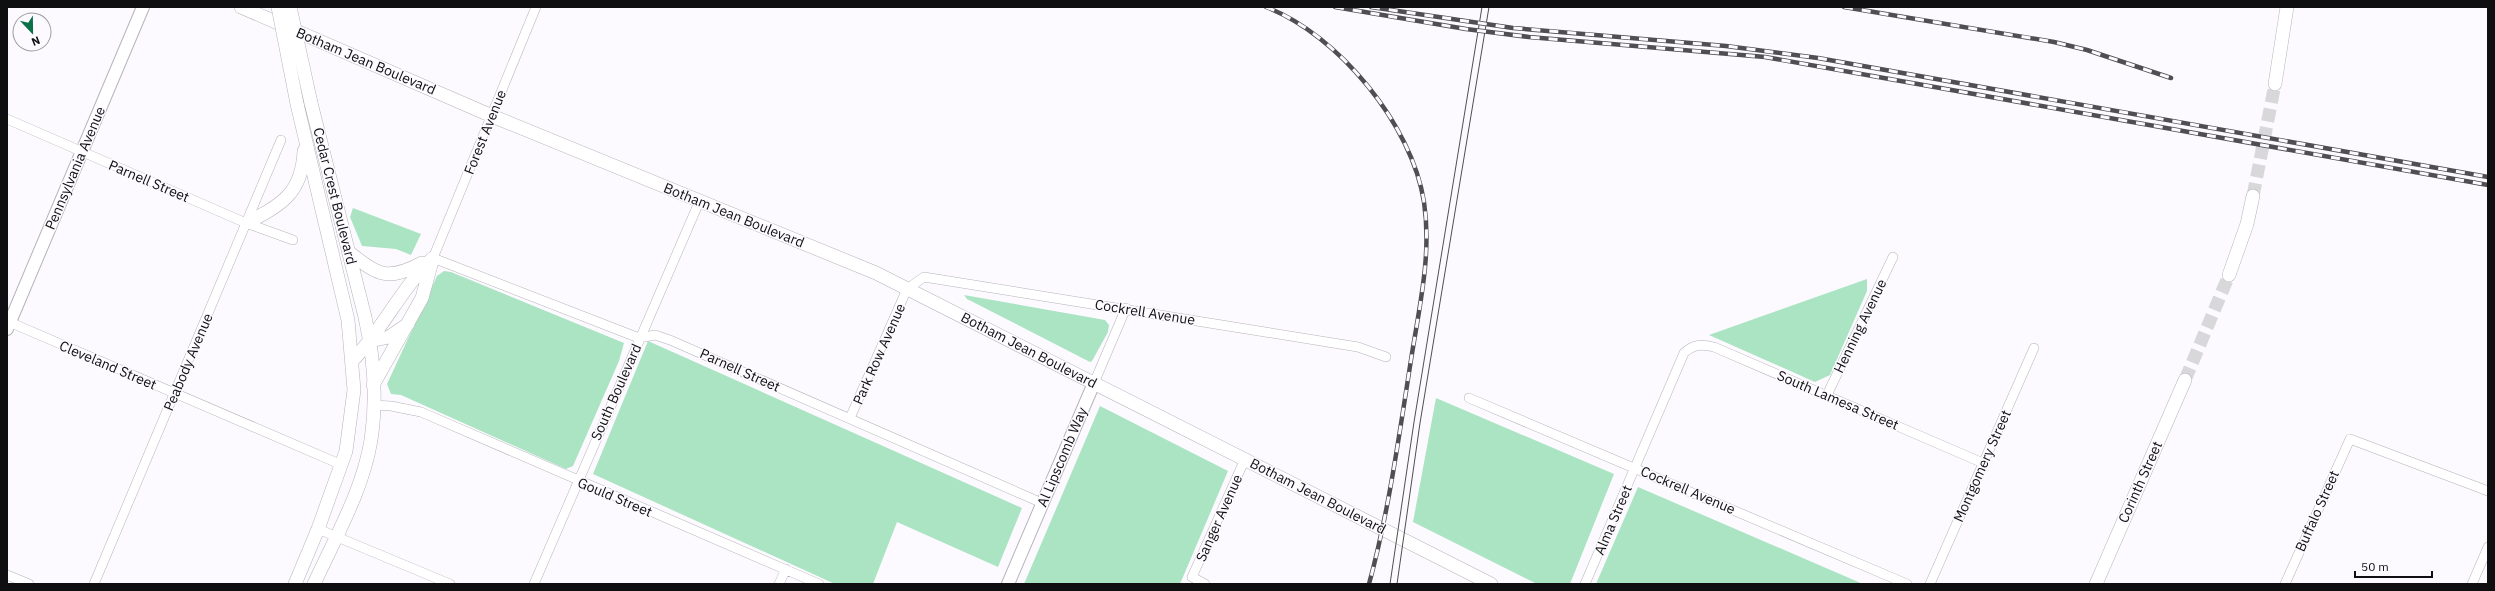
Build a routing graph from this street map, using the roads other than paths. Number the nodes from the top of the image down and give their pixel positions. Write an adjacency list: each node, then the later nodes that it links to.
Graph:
1 (143, 7): 12 (street, Pennsylvania Avenue)
2 (241, 7): 8 (main road, Botham Jean Boulevard)
3 (278, 7): 10 (main road, Cedar Crest Boulevard, bridge)
4 (290, 7): 17 (main road, Cedar Crest Boulevard, bridge)
5 (536, 7): 8 (street, Forest Avenue)
6 (2286, 7): 7 (main road)
7 (2274, 84)
8 (492, 116): 14 (main road, Botham Jean Boulevard); 19 (street, Forest Avenue)
9 (7, 119): 12 (street, Parnell Street)
10 (305, 139): 15 (main road); 23 (main road, Cedar Crest Boulevard)
11 (281, 140): 15 (street, Peabody Avenue)
12 (81, 152): 15 (street, Parnell Street); 25 (street, Pennsylvania Avenue)
13 (2253, 196): 20 (main road)
14 (700, 200): 21 (main road, Botham Jean Boulevard); 26 (street, South Boulevard)
15 (246, 223): 16 (street, Parnell Street); 35 (street, Peabody Avenue)
16 (293, 240)
17 (350, 253): 19 (main road); 27 (main road, Cedar Crest Boulevard)
18 (1893, 257): 36 (street, Henning Avenue)
19 (433, 258): 24 (main road); 26 (street, Parnell Street); 27 (main road)
20 (2229, 275)
21 (907, 289): 22 (street, Cockrell Avenue); 33 (main road, Botham Jean Boulevard); 39 (street, Park Row Avenue)
22 (1126, 308): 30 (street, Cockrell Avenue); 33 (street, Al Lipscomb Way)
23 (348, 320): 27 (main road); 31 (main road, Cedar Crest Boulevard)
24 (410, 323): 27 (main road); 34 (main road)
25 (8, 324): 35 (street, Cleveland Street)
26 (639, 338): 39 (street, Parnell Street); 44 (street, South Boulevard)
27 (370, 342): 31 (main road); 34 (main road, Cedar Crest Boulevard)
28 (1690, 347): 36 (street, South Lamesa Street); 43 (street, Alma Street)
29 (2034, 348): 41 (street, Montgomery Street)
30 (1386, 357)
31 (353, 360): 42 (main road, Cedar Crest Boulevard)
32 (2185, 380): 66 (main road, Corinth Street)
33 (1094, 383): 40 (main road, Botham Jean Boulevard); 46 (street, Al Lipscomb Way)
34 (374, 385): 38 (main road, Cedar Crest Boulevard)
35 (174, 394): 42 (street, Cleveland Street); 53 (street, Peabody Avenue)
36 (1827, 395): 41 (street, South Lamesa Street)
37 (1469, 398): 43 (street, Cockrell Avenue)
38 (374, 405): 44 (street, Gould Street); 48 (main road, Cedar Crest Boulevard)
39 (850, 418): 46 (street, Parnell Street)
40 (1245, 459): 61 (street, Sanger Avenue); 62 (main road, Botham Jean Boulevard)
41 (1983, 463): 65 (street, Montgomery Street)
42 (342, 465): 47 (main road, Cedar Crest Boulevard)
43 (1636, 467): 63 (street, Alma Street); 64 (street, Cockrell Avenue)
44 (577, 480): 50 (street, Gould Street); 57 (street, South Boulevard)
45 (2488, 491): 67 (street, Buffalo Street)
46 (1042, 503): 60 (street, Al Lipscomb Way)
47 (318, 529): 48 (street); 54 (main road, Cedar Crest Boulevard)
48 (336, 536): 55 (main road, Cedar Crest Boulevard); 56 (street)
49 (2488, 547): 68 (street)
50 (786, 569): 58 (street); 59 (street, Gould Street)
51 (7, 575): 52 (street)
52 (29, 584)
53 (94, 584)
54 (295, 584)
55 (314, 584)
56 (450, 584)
57 (534, 584)
58 (779, 584)
59 (819, 584)
60 (1008, 584)
61 (1205, 584)
62 (1491, 584)
63 (1585, 584)
64 (1908, 584)
65 (1930, 584)
66 (2096, 584)
67 (2285, 584)
68 (2472, 584)

